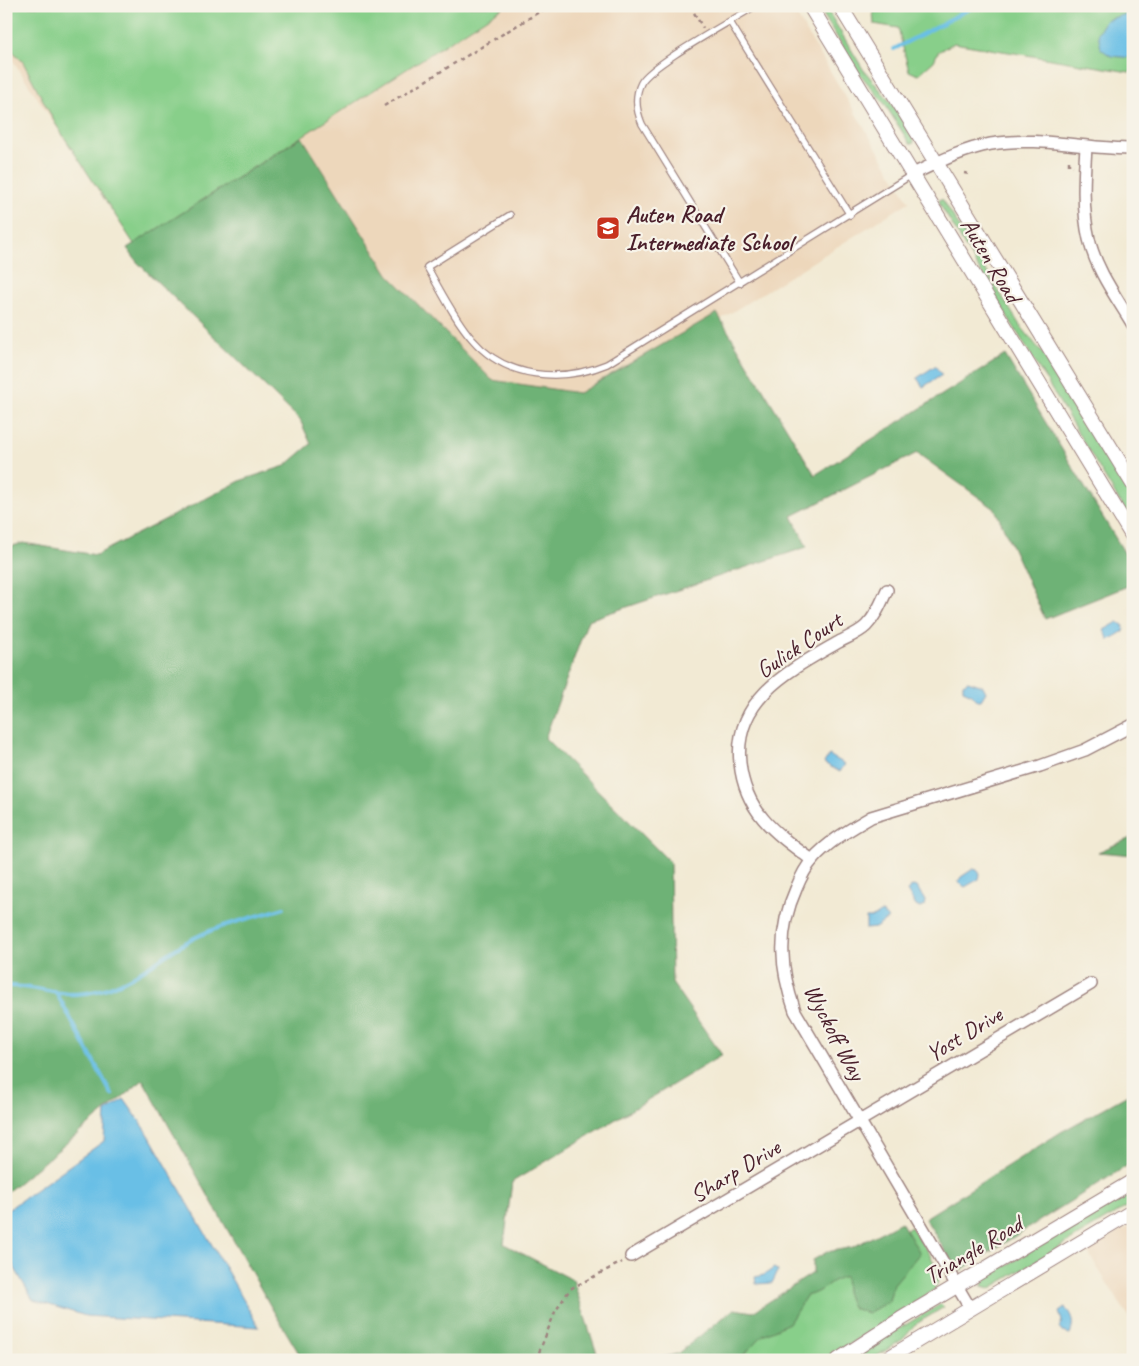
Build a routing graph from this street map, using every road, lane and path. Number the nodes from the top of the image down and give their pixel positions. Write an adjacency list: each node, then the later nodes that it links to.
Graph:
1 (549, 6): 8 (path)
2 (690, 6): 7 (path)
3 (755, 6): 6 (lane)
4 (810, 6): 15 (street, Auten Road)
5 (840, 6): 12 (street, Auten Road)
6 (730, 22): 7 (lane); 18 (lane)
7 (708, 35): 19 (lane)
8 (384, 106)
9 (1086, 147): 10 (street); 12 (street); 20 (street)
10 (1133, 149)
11 (1069, 160): 13 (path)
12 (937, 162): 15 (street); 21 (street, Auten Road)
13 (1073, 166)
14 (964, 173): 16 (path)
15 (913, 174): 18 (lane); 22 (street, Auten Road)
16 (970, 174)
17 (510, 215): 19 (lane)
18 (850, 215): 19 (lane)
19 (740, 283)
20 (1133, 325)
21 (1133, 484)
22 (1133, 537)
23 (887, 590): 25 (street, Gulick Court)
24 (1133, 724): 25 (street, Wyckoff Way)
25 (812, 860): 27 (street, Wyckoff Way)
26 (1091, 984): 27 (street, Yost Drive)
27 (860, 1121): 30 (street, Sharp Drive); 31 (street, Wyckoff Way)
28 (1133, 1181): 31 (street, Triangle Road)
29 (1133, 1211): 32 (street, Triangle Road)
30 (631, 1256): 33 (path)
31 (956, 1286): 32 (street, Wyckoff Way); 34 (street, Triangle Road)
32 (970, 1308): 35 (street, Triangle Road)
33 (536, 1360)
34 (838, 1360)
35 (885, 1360)

